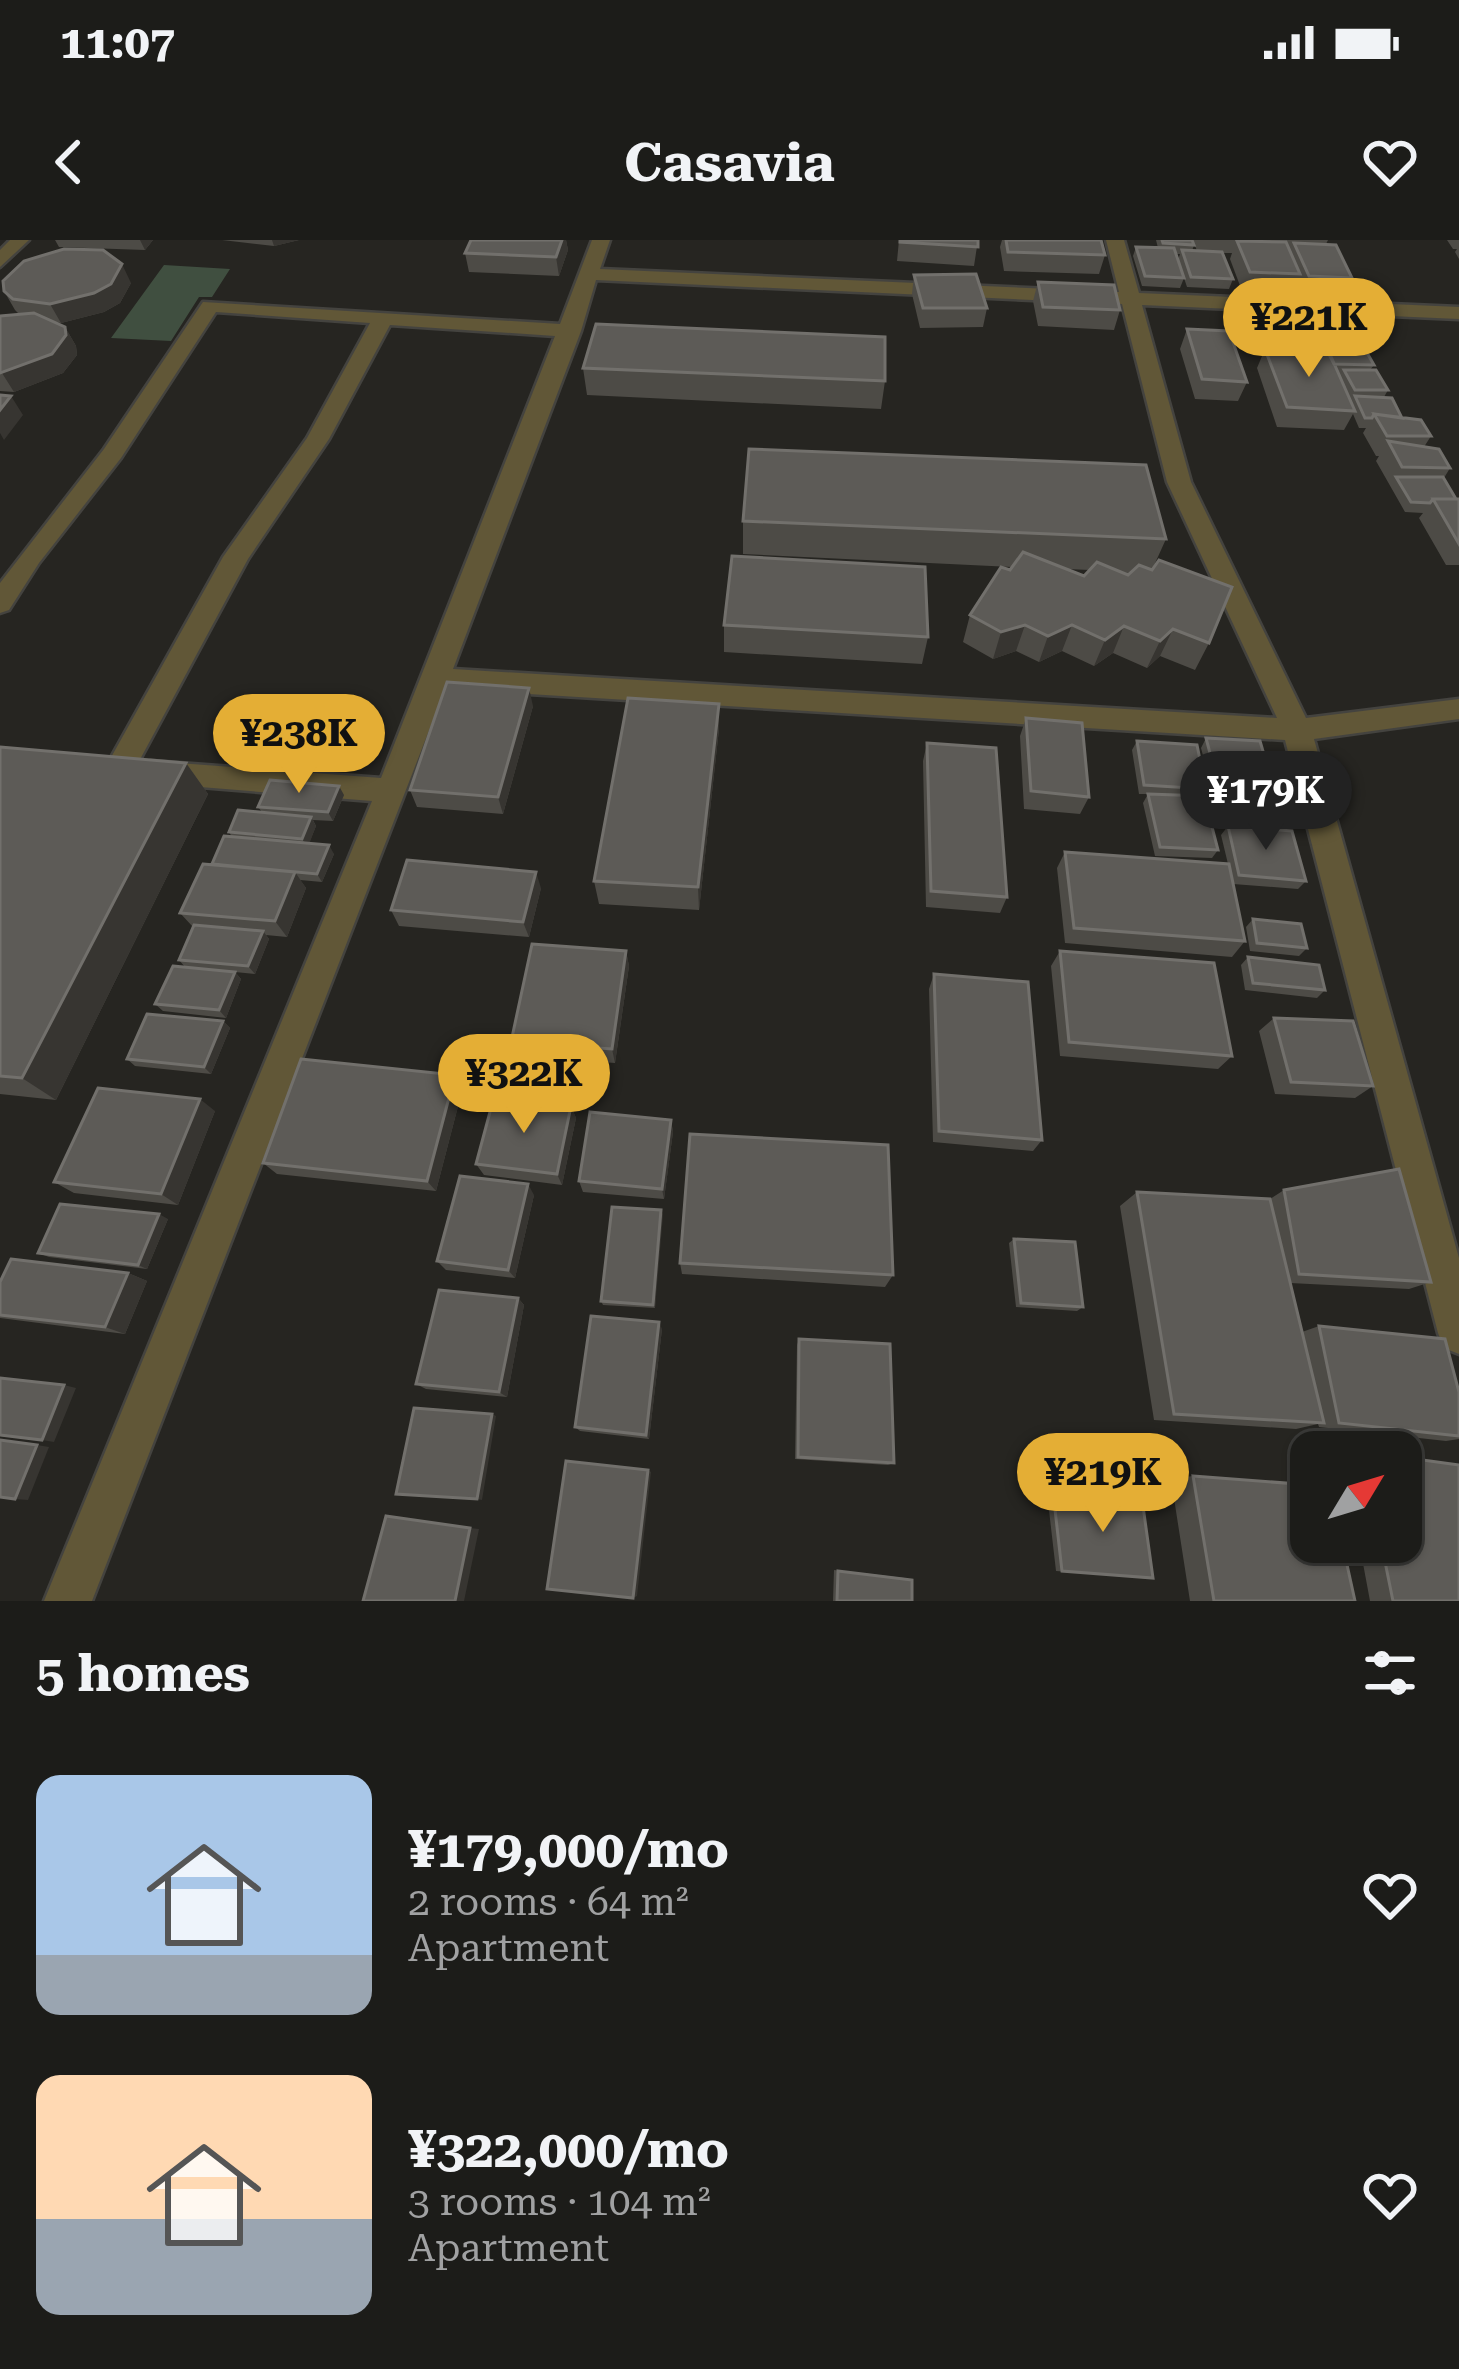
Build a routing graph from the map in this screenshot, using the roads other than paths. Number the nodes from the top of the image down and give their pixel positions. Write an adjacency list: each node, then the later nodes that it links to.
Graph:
1 (602, 240): 3 (street)
2 (1115, 240): 4 (street)
3 (589, 274): 4 (street); 7 (street)
4 (1132, 296): 5 (street); 11 (street)
5 (1459, 313)
6 (383, 319): 7 (street); 8 (street); 12 (street)
7 (571, 331): 9 (street)
8 (0, 604)
9 (433, 678): 11 (street); 12 (street)
10 (1459, 710): 11 (street)
11 (1297, 730): 13 (street)
12 (392, 790): 14 (street)
13 (1459, 1334)
14 (68, 1601)

